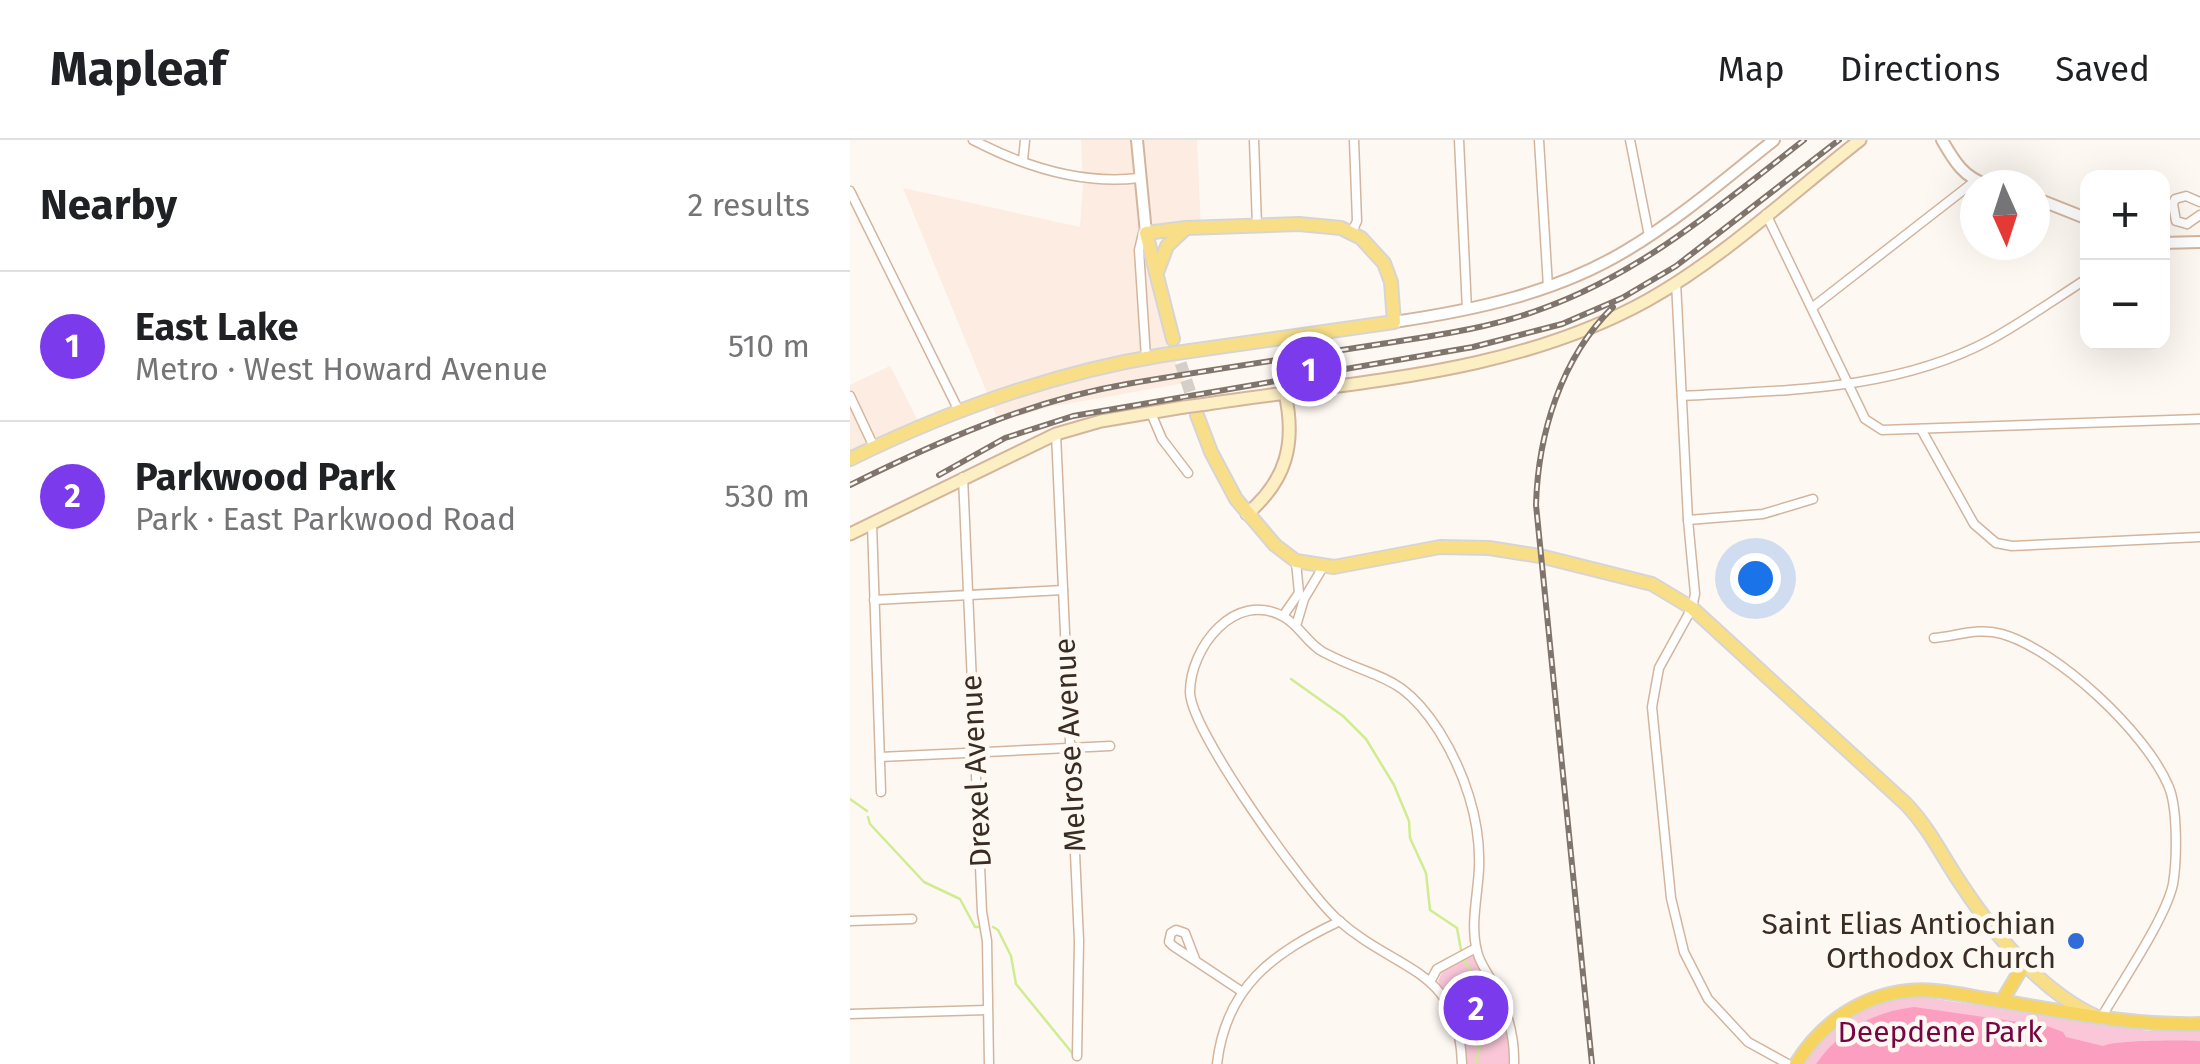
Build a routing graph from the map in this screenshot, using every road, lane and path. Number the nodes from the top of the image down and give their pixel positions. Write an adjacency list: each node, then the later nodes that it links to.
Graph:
1 (973, 140): 12 (street)
2 (1025, 140): 12 (street)
3 (1138, 140): 14 (street)
4 (1254, 140): 23 (street)
5 (1354, 140): 26 (street)
6 (1459, 140): 34 (street)
7 (1539, 140): 32 (street)
8 (1630, 140): 27 (street)
9 (1774, 140): 27 (street)
10 (1860, 140): 19 (main road)
11 (1942, 140): 13 (street)
12 (1023, 160): 14 (street)
13 (1963, 170)
14 (1140, 178): 25 (street)
15 (850, 191): 42 (street)
16 (1960, 194): 33 (street)
17 (2200, 202): 22 (street)
18 (2050, 204): 21 (street)
19 (1766, 214): 30 (main road); 33 (street)
20 (2200, 215): 22 (street)
21 (2080, 216)
22 (2188, 224): 28 (street)
23 (1258, 226): 24 (main road); 26 (main road)
24 (1186, 228): 25 (main road); 29 (main road)
25 (1146, 231): 29 (main road); 37 (street)
26 (1352, 232): 35 (main road)
27 (1649, 236): 32 (street)
28 (2194, 242)
29 (1157, 280): 36 (main road)
30 (1676, 282): 39 (main road); 41 (street)
31 (2080, 283): 38 (street)
32 (1548, 287): 34 (street)
33 (1813, 307): 38 (street)
34 (1467, 310): 35 (street)
35 (1394, 322): 37 (main road, bridge)
36 (1173, 339)
37 (1146, 358): 42 (main road)
38 (1850, 385): 41 (street); 46 (street)
39 (1285, 393): 43 (main road); 53 (main road)
40 (850, 396): 48 (street)
41 (1682, 396): 54 (street)
42 (958, 409): 48 (main road)
43 (1202, 410): 44 (main road, bridge); 53 (main road)
44 (1151, 413): 47 (main road); 50 (street)
45 (2200, 419): 46 (street)
46 (1920, 429): 57 (street)
47 (1056, 434): 51 (main road); 60 (street, Melrose Avenue)
48 (874, 447): 49 (main road)
49 (850, 459)
50 (1188, 472)
51 (963, 477): 55 (main road); 61 (street, Drexel Avenue)
52 (1813, 499): 54 (street)
53 (1246, 514): 58 (main road)
54 (1688, 520): 63 (street)
55 (872, 524): 56 (main road); 62 (street)
56 (850, 534)
57 (2200, 538)
58 (1296, 561): 59 (main road); 64 (street)
59 (1323, 568): 63 (main road); 65 (street)
60 (1063, 590): 61 (street); 68 (street, Melrose Avenue)
61 (968, 595): 62 (street); 69 (street, Drexel Avenue)
62 (874, 600): 70 (street)
63 (1692, 608): 77 (main road); 90 (street)
64 (1283, 616): 65 (street); 73 (street)
65 (1296, 626): 75 (street)
66 (1934, 638): 83 (street)
67 (1110, 746): 68 (street)
68 (1071, 748): 69 (street); 85 (street, Melrose Avenue)
69 (975, 752): 70 (street); 81 (street, Drexel Avenue)
70 (880, 757): 71 (street)
71 (882, 792)
72 (912, 919): 74 (street)
73 (1340, 920): 78 (street); 79 (street)
74 (850, 921)
75 (1476, 948): 78 (street); 89 (street)
76 (1195, 959): 79 (street)
77 (2024, 964): 80 (highway); 83 (main road)
78 (1431, 980): 88 (street)
79 (1241, 990): 87 (street)
80 (2002, 1002): 83 (highway); 91 (highway)
81 (988, 1010): 82 (street); 86 (street, Drexel Avenue)
82 (850, 1014)
83 (2101, 1018): 84 (highway)
84 (2200, 1024)
85 (1077, 1056)
86 (989, 1064)
87 (1216, 1064)
88 (1462, 1064)
89 (1514, 1064)
90 (1788, 1064)
91 (1796, 1064)

